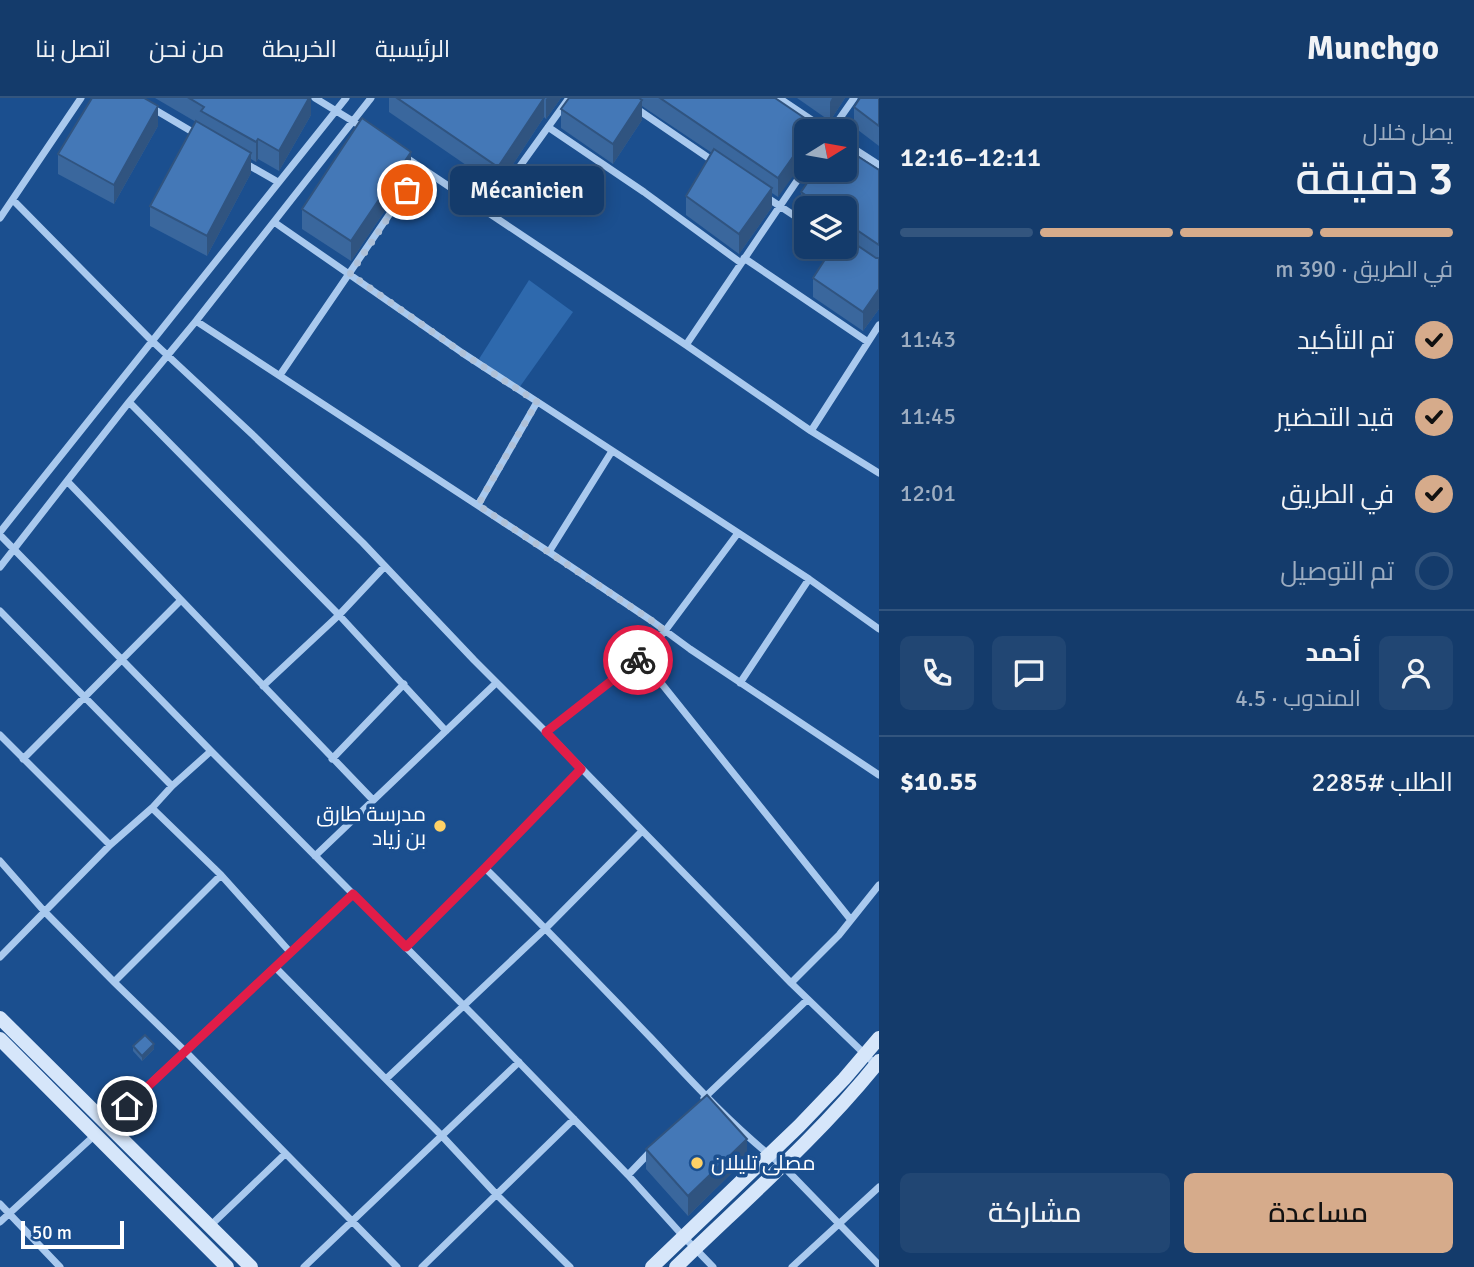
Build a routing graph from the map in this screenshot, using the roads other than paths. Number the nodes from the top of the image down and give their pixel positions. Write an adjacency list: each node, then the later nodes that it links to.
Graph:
1 (81, 98): 26 (street)
2 (315, 98): 10 (street)
3 (346, 98): 10 (street)
4 (371, 98): 13 (street)
5 (569, 98): 14 (street)
6 (621, 98): 21 (street)
7 (779, 98): 11 (street)
8 (854, 98): 12 (street)
9 (146, 105): 16 (street)
10 (337, 110): 13 (street); 23 (street)
11 (811, 119)
12 (838, 119)
13 (353, 121): 15 (street); 31 (street)
14 (548, 127): 28 (street); 32 (street)
15 (376, 136)
16 (206, 140)
17 (858, 151): 20 (street)
18 (398, 153): 22 (street)
19 (230, 154): 23 (street)
20 (879, 165)
21 (723, 167)
22 (421, 169): 28 (street); 33 (street)
23 (278, 182): 36 (street)
24 (796, 182): 27 (street)
25 (757, 191): 27 (street)
26 (13, 200): 30 (street); 36 (street)
27 (779, 206): 29 (street); 32 (street)
28 (486, 212): 38 (street)
29 (794, 216)
30 (0, 218)
31 (274, 222): 33 (street); 34 (street)
32 (743, 261): 37 (street); 38 (street)
33 (350, 274): 40 (street); 42 (street)
34 (196, 321): 39 (street); 40 (street)
35 (879, 325): 37 (street)
36 (151, 340): 39 (street); 48 (street)
37 (868, 342): 43 (street)
38 (686, 345): 43 (street)
39 (167, 355): 41 (street); 52 (street)
40 (280, 375): 47 (street)
41 (129, 402): 46 (street); 57 (street)
42 (537, 402): 44 (street); 47 (street)
43 (811, 431): 45 (street)
44 (611, 451): 49 (street); 51 (street)
45 (878, 472)
46 (67, 481): 50 (street); 55 (street)
47 (478, 505): 51 (street)
48 (0, 533): 50 (street)
49 (738, 533): 54 (street); 59 (street)
50 (14, 550): 53 (street); 61 (street)
51 (549, 552): 59 (street)
52 (385, 566): 57 (street); 62 (street)
53 (0, 568)
54 (809, 579): 58 (street); 63 (street)
55 (181, 600): 61 (street); 65 (street)
56 (0, 611): 66 (street)
57 (339, 615): 64 (street); 65 (street)
58 (879, 629)
59 (665, 631): 60 (street); 63 (street)
60 (641, 658): 68 (street); 87 (street)
61 (121, 660): 66 (street); 70 (street)
62 (496, 683): 67 (street); 68 (street)
63 (740, 683): 74 (street)
64 (404, 684): 67 (street); 72 (street)
65 (263, 686): 72 (street)
66 (85, 696): 71 (street); 75 (street)
67 (446, 730): 76 (street)
68 (546, 732): 73 (street)
69 (0, 734): 71 (street)
70 (211, 751): 75 (street); 80 (street)
71 (23, 759): 79 (street)
72 (332, 759): 76 (street)
73 (581, 769): 78 (street); 82 (street)
74 (879, 775)
75 (172, 786): 77 (street)
76 (373, 800): 80 (street)
77 (152, 808): 79 (street); 83 (street)
78 (642, 831): 88 (street); 94 (street)
79 (110, 845): 86 (street)
80 (315, 856): 85 (street)
81 (0, 861): 86 (street)
82 (485, 868): 88 (street); 89 (street)
83 (221, 875): 90 (street); 93 (street)
84 (879, 885): 87 (street)
85 (353, 894): 89 (street); 90 (street)
86 (44, 911): 91 (street); 93 (street)
87 (851, 920): 94 (street)
88 (546, 928): 96 (street); 104 (street)
89 (406, 947): 96 (street)
90 (290, 952): 92 (street)
91 (0, 957)
92 (275, 967): 100 (street); 103 (street)
93 (114, 982): 100 (street)
94 (791, 983): 95 (street)
95 (807, 1000): 102 (street); 104 (street)
96 (464, 1007): 101 (street); 103 (street)
97 (0, 1018): 107 (main road)
98 (879, 1038): 102 (main road)
99 (0, 1039): 108 (main road)
100 (185, 1051): 107 (street); 111 (street)
101 (519, 1062): 106 (street); 109 (street)
102 (875, 1062): 112 (main road); 113 (main road)
103 (386, 1080): 109 (street)
104 (706, 1096): 105 (street); 112 (street)
105 (696, 1106)
106 (574, 1119): 114 (street); 116 (street)
107 (107, 1124): 122 (main road)
108 (95, 1135): 118 (street); 127 (main road)
109 (442, 1136): 116 (street); 119 (street)
110 (657, 1145): 114 (street)
111 (285, 1154): 119 (street); 122 (street)
112 (768, 1154): 113 (street); 123 (main road)
113 (782, 1165): 121 (street); 124 (main road)
114 (628, 1175): 123 (street)
115 (879, 1187): 121 (street)
116 (496, 1194): 131 (street); 132 (street)
117 (0, 1204): 118 (street)
118 (9, 1213): 120 (street); 126 (street)
119 (352, 1221): 129 (street); 130 (street)
120 (0, 1222)
121 (838, 1224): 125 (street); 136 (street)
122 (209, 1226): 128 (main road)
123 (683, 1236): 124 (street); 133 (main road)
124 (695, 1248): 134 (main road); 135 (street)
125 (879, 1265)
126 (60, 1267)
127 (227, 1267)
128 (251, 1267)
129 (304, 1267)
130 (397, 1267)
131 (422, 1267)
132 (570, 1267)
133 (652, 1267)
134 (676, 1267)
135 (713, 1267)
136 (792, 1267)

